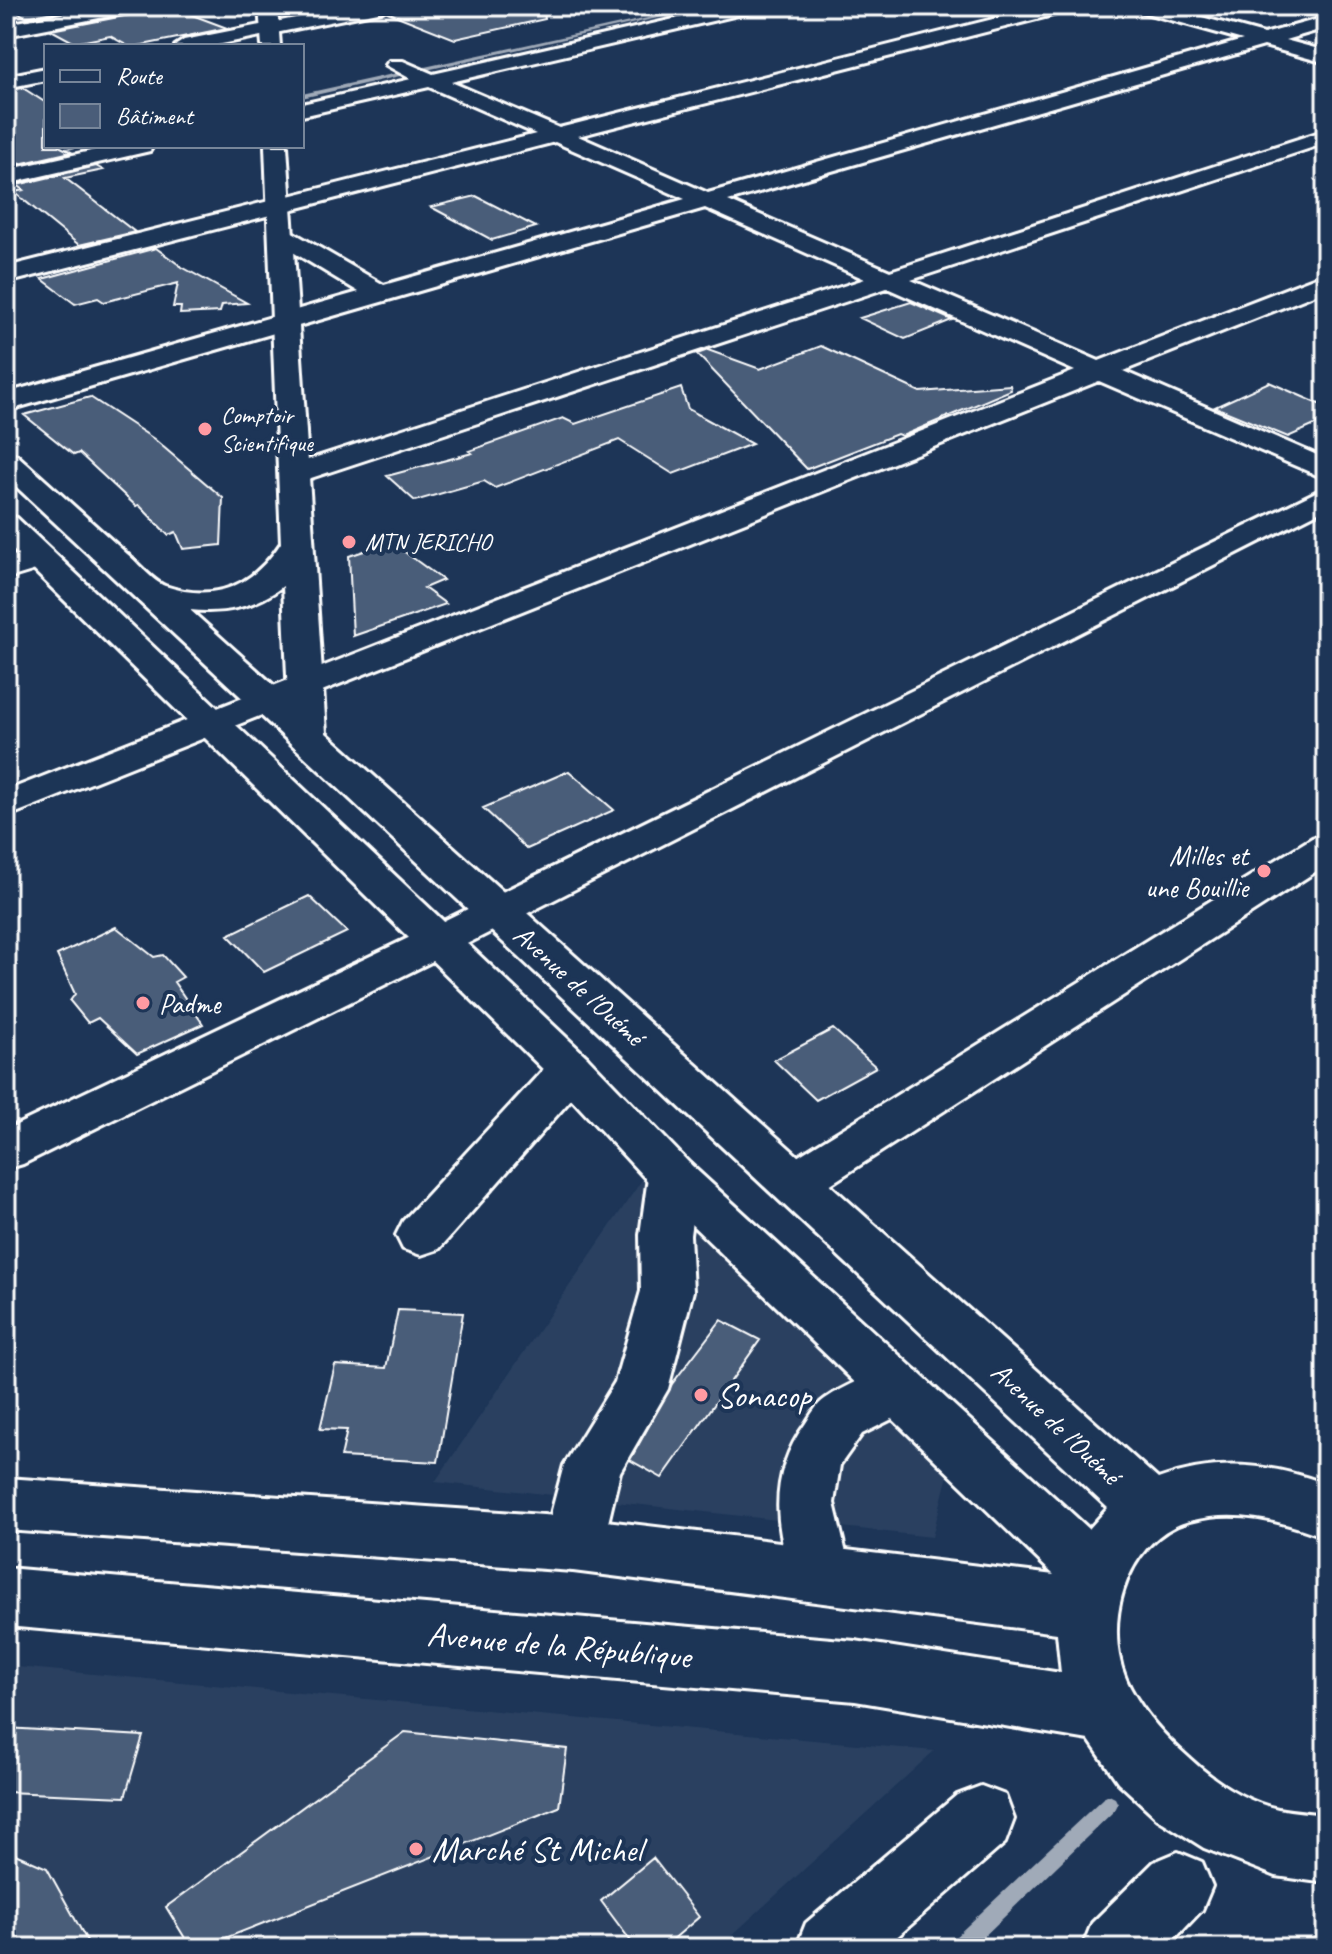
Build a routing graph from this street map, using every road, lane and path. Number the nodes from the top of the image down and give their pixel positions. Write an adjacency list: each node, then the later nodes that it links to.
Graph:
1 (268, 6): 10 (street)
2 (383, 6): 10 (street)
3 (755, 6): 14 (street)
4 (1066, 6): 18 (street)
5 (1141, 6): 11 (street)
6 (110, 8): 7 (street); 9 (street)
7 (139, 15)
8 (1326, 22): 11 (street)
9 (6, 30)
10 (270, 37): 12 (street)
11 (1266, 41): 13 (street); 23 (street)
12 (182, 44)
13 (1326, 57)
14 (410, 69): 17 (street); 18 (street)
15 (44, 74): 16 (street)
16 (6, 82)
17 (304, 109)
18 (557, 135): 23 (street); 24 (street)
19 (1326, 136): 27 (street)
20 (133, 148): 22 (street)
21 (276, 148): 24 (street)
22 (6, 177)
23 (708, 201): 27 (street); 29 (street)
24 (279, 205): 25 (street); 26 (street)
25 (281, 235): 29 (street); 30 (street)
26 (6, 275)
27 (889, 280): 31 (street); 35 (street)
28 (1326, 281): 31 (street)
29 (382, 295): 30 (street)
30 (286, 322): 32 (street); 35 (street)
31 (1099, 371): 34 (street); 41 (street)
32 (6, 402)
33 (6, 461): 40 (street, Avenue de l'Ouémé)
34 (1326, 470)
35 (294, 474): 38 (street)
36 (1326, 496): 45 (street)
37 (6, 525): 39 (street)
38 (297, 544): 40 (street); 41 (street)
39 (23, 564): 42 (street)
40 (149, 592): 41 (street, Avenue de l'Ouémé)
41 (286, 693): 42 (street); 45 (street, Avenue de l'Ouémé)
42 (211, 723): 43 (street); 46 (street)
43 (6, 805)
44 (1326, 847): 50 (street)
45 (497, 911): 46 (street); 50 (street, Avenue de l'Ouémé)
46 (438, 941): 47 (street); 48 (street)
47 (571, 1069): 49 (street); 51 (street)
48 (6, 1151)
49 (673, 1177): 52 (street); 56 (street)
50 (794, 1183): 54 (street, Avenue de l'Ouémé)
51 (421, 1235)
52 (899, 1389): 57 (street); 58 (street)
53 (6, 1504): 56 (street)
54 (1151, 1510): 55 (street); 58 (street)
55 (1326, 1511)
56 (573, 1544): 57 (street)
57 (821, 1574): 58 (street)
58 (1092, 1591): 60 (street)
59 (6, 1597): 60 (street, Avenue de la République)
60 (1110, 1712): 62 (street)
61 (981, 1819): 64 (street)
62 (1326, 1849)
63 (1178, 1886): 65 (street)
64 (831, 1948)
65 (1117, 1948)

